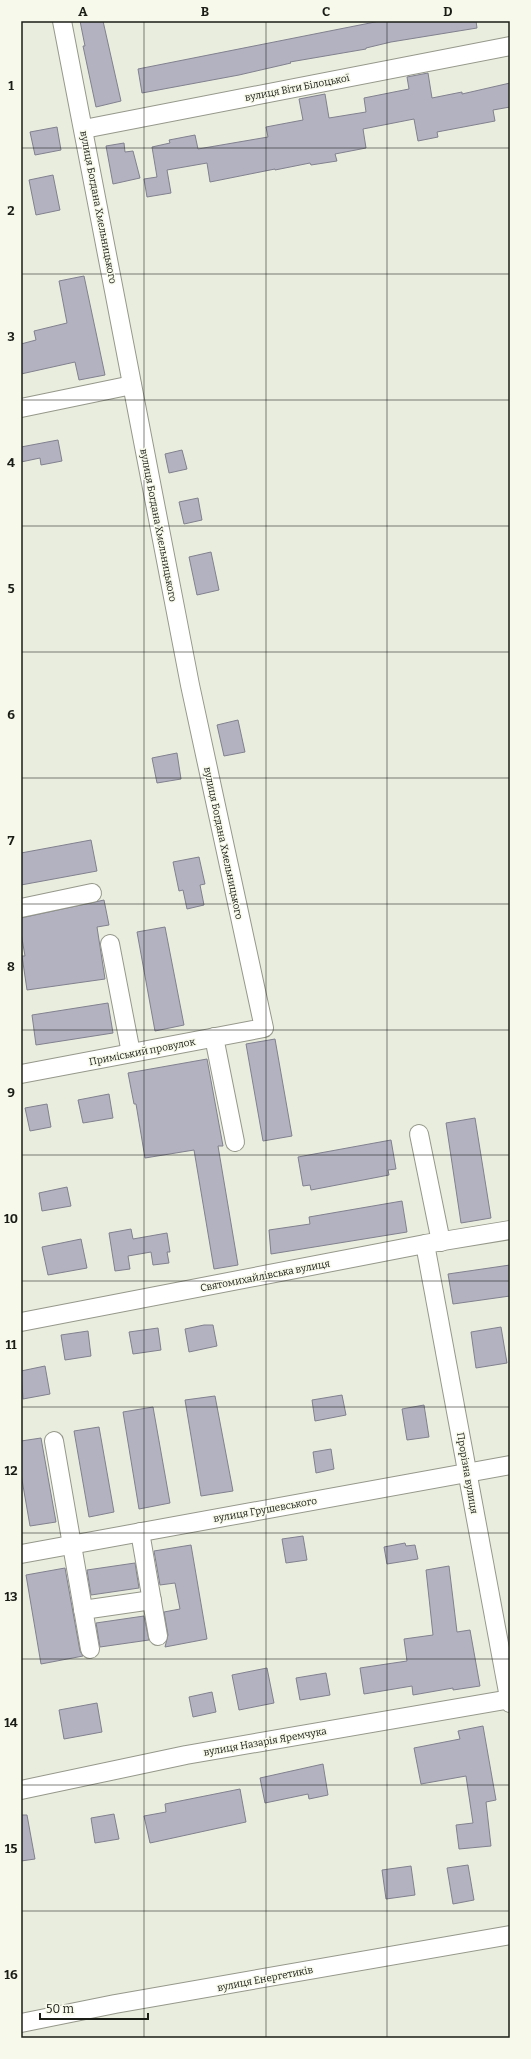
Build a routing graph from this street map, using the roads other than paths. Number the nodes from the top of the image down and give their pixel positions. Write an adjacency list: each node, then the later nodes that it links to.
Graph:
1 (62, 21): 3 (street, вулиця Богдана Хмельницького)
2 (510, 46): 3 (street, вулиця Віти Білоцької)
3 (84, 128): 4 (street, вулиця Богдана Хмельницького)
4 (132, 385): 5 (street); 9 (street, вулиця Богдана Хмельницького)
5 (21, 408)
6 (92, 893): 7 (street)
7 (21, 908)
8 (110, 944): 11 (street)
9 (264, 1028): 10 (street, Приміський провулок)
10 (214, 1037): 11 (street, Приміський провулок); 14 (street)
11 (131, 1053): 12 (street, Приміський провулок)
12 (21, 1074)
13 (419, 1134): 16 (street, Прорізна вулиця)
14 (235, 1142)
15 (510, 1230): 16 (street, Святомихайлівська вулиця)
16 (433, 1243): 17 (street, Святомихайлівська вулиця); 20 (street, Прорізна вулиця)
17 (21, 1322)
18 (54, 1441): 22 (street)
19 (510, 1465): 20 (street, вулиця Грушевського)
20 (468, 1473): 21 (street, вулиця Грушевського); 28 (street, Прорізна вулиця)
21 (140, 1532): 22 (street, вулиця Грушевського); 24 (street)
22 (71, 1544): 23 (street, вулиця Грушевського); 25 (street)
23 (21, 1554)
24 (152, 1600): 25 (street); 26 (street)
25 (83, 1610): 27 (street)
26 (158, 1636)
27 (90, 1649)
28 (510, 1700): 29 (street, вулиця Назарія Яремчука)
29 (21, 1790)
30 (510, 1934): 31 (street, вулиця Енергетиків)
31 (21, 2023)

